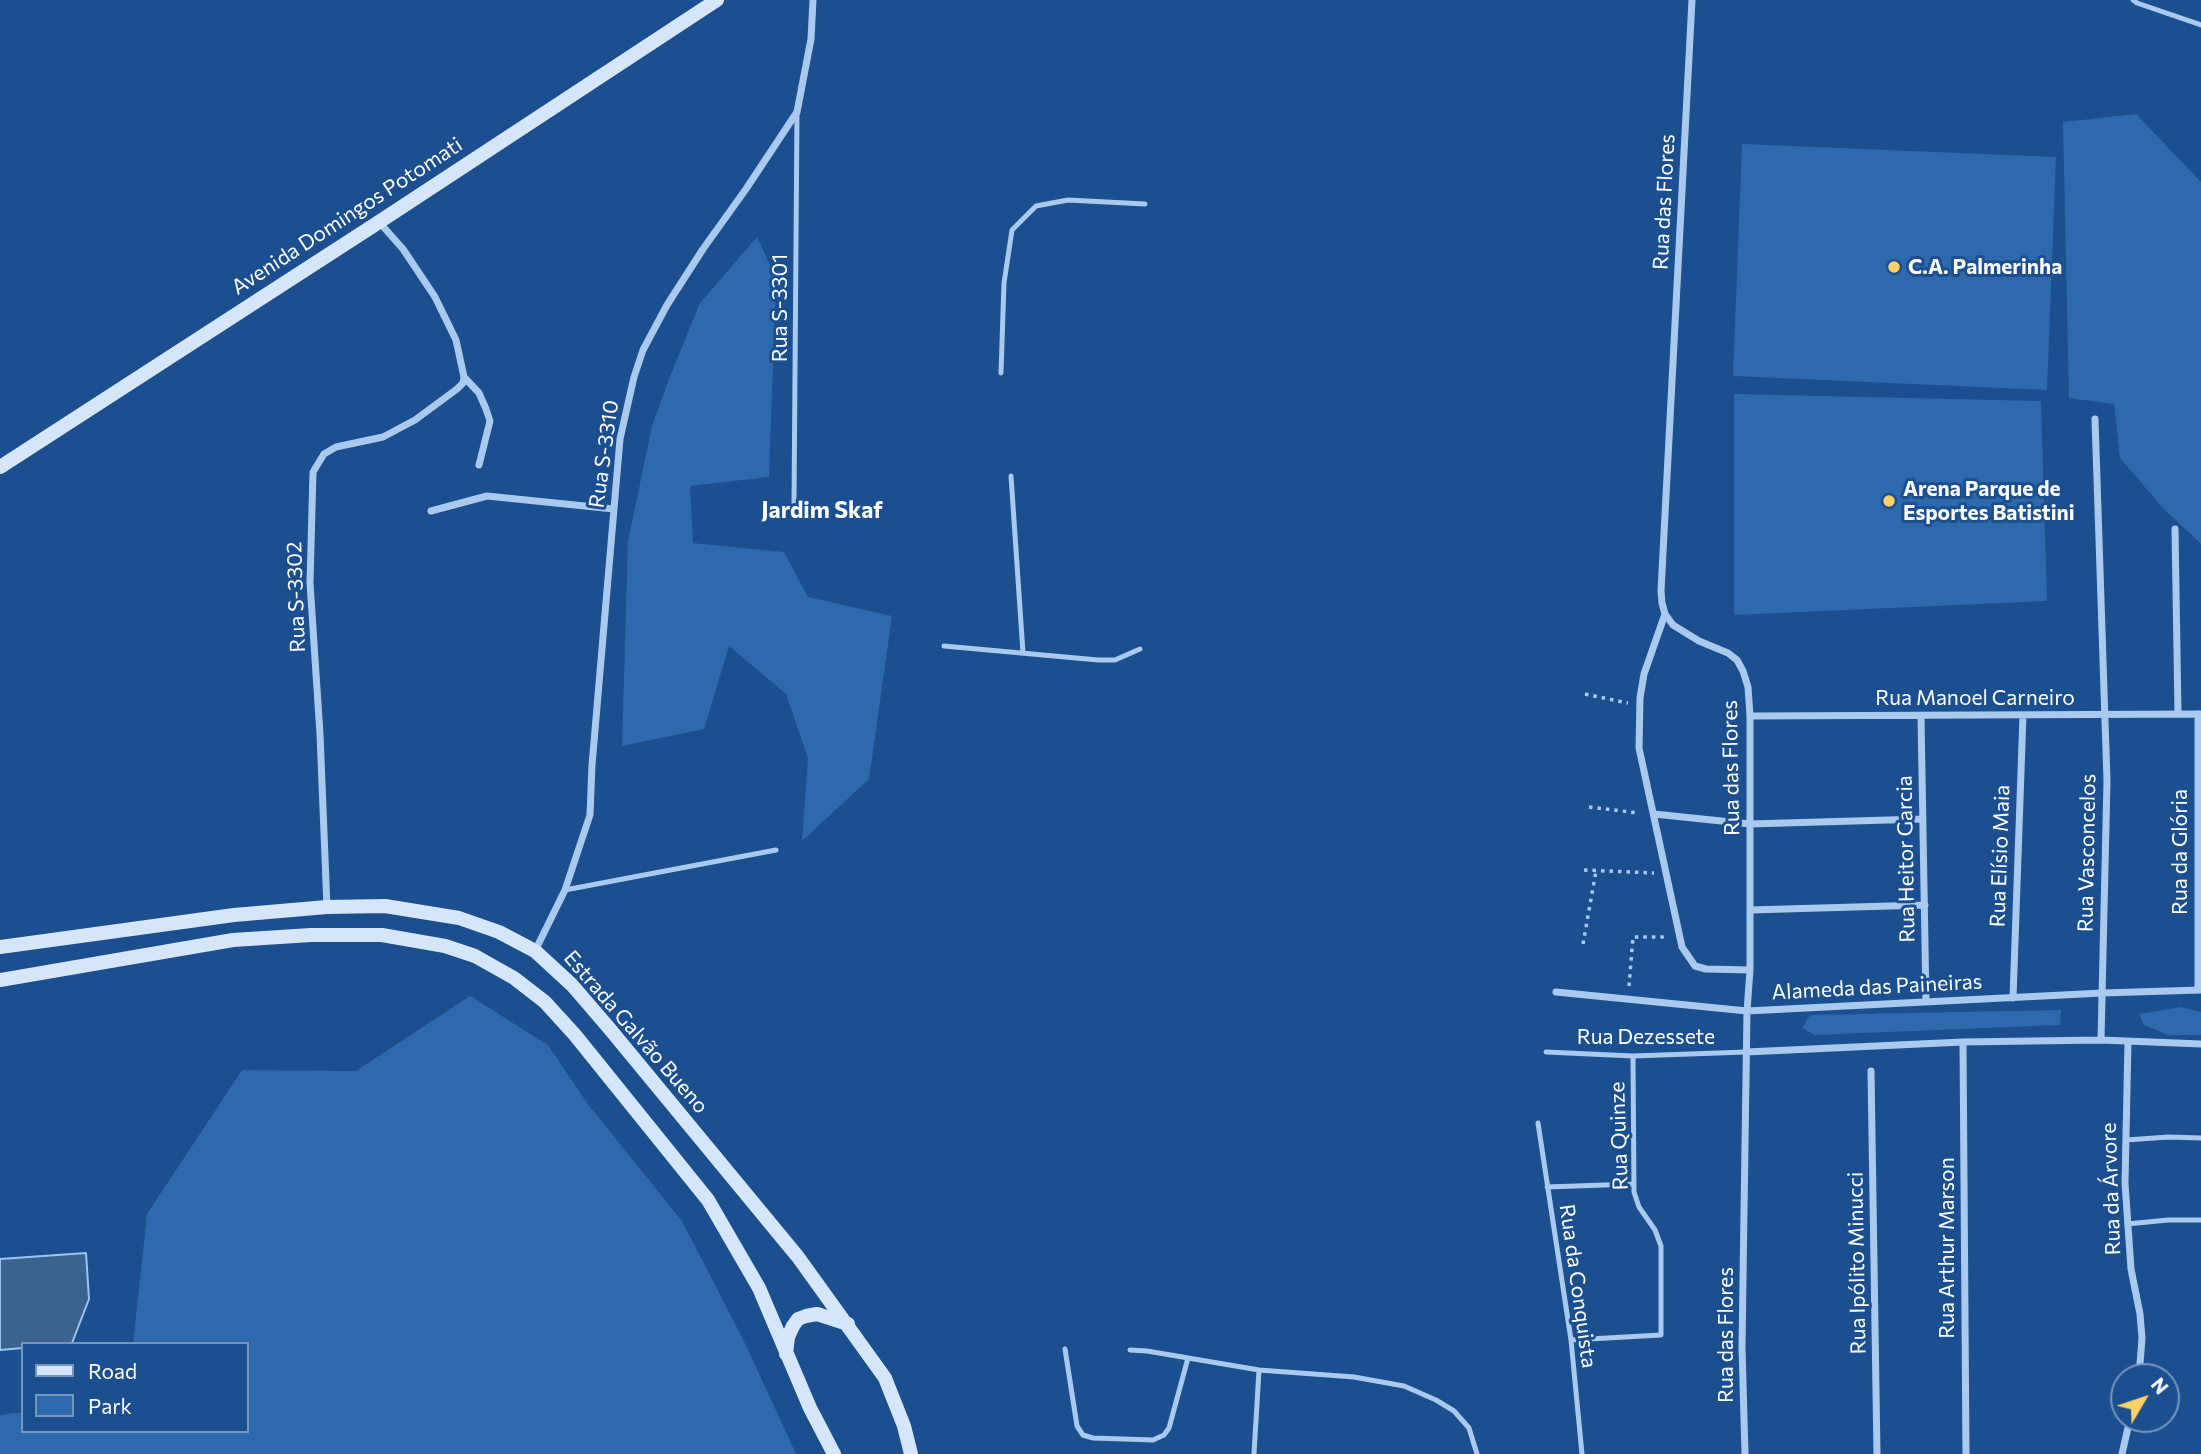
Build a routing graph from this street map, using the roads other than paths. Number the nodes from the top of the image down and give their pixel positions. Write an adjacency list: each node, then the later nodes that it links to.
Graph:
1 (717, 0): 8 (main road, Avenida Domingos Potomati)
2 (813, 0): 6 (street, Rua S-3310)
3 (1692, 0): 19 (street, Rua das Flores)
4 (2133, 0): 5 (lane)
5 (2201, 25)
6 (797, 112): 15 (lane, Rua S-3301); 16 (street, Rua S-3310)
7 (1145, 204): 9 (lane)
8 (379, 222): 10 (street); 13 (main road, Avenida Domingos Potomati)
9 (1001, 373)
10 (464, 377): 12 (street); 35 (street, Rua S-3302)
11 (2095, 419): 26 (street, Rua Vasconcelos)
12 (479, 466)
13 (0, 467)
14 (1012, 476): 22 (lane)
15 (794, 505)
16 (614, 509): 17 (street); 33 (street, Rua S-3310)
17 (431, 511)
18 (2175, 529): 23 (street)
19 (1665, 614): 27 (street, Rua das Flores); 29 (street)
20 (944, 646): 22 (lane)
21 (1140, 649): 22 (lane)
22 (1023, 653)
23 (2178, 713): 24 (street, Rua Manoel Carneiro); 26 (street, Rua Manoel Carneiro)
24 (2199, 714): 41 (street, Rua da Glória)
25 (2022, 715): 26 (street, Rua Manoel Carneiro); 28 (street, Rua Manoel Carneiro); 44 (street, Rua Elísio Maia)
26 (2105, 715): 43 (street, Rua Vasconcelos)
27 (1750, 716): 28 (street, Rua Manoel Carneiro); 31 (street, Rua das Flores)
28 (1921, 716): 30 (street, Rua Heitor Garcia)
29 (1654, 814): 31 (street); 39 (street)
30 (1923, 819): 31 (street); 34 (street, Rua Heitor Garcia)
31 (1749, 824): 36 (street, Rua das Flores)
32 (776, 850): 33 (lane)
33 (565, 890): 38 (street, Rua S-3310)
34 (1925, 905): 36 (street); 45 (street, Rua Heitor Garcia)
35 (327, 907): 37 (main road, Estrada Galvão Bueno); 38 (main road, Estrada Galvão Bueno)
36 (1750, 911): 39 (street, Rua das Flores)
37 (0, 947)
38 (535, 951): 62 (main road, Estrada Galvão Bueno)
39 (1749, 970): 46 (street, Rua das Flores)
40 (0, 980): 66 (main road)
41 (2199, 990): 43 (street, Alameda das Paineiras)
42 (1556, 992): 46 (street, Alameda das Paineiras)
43 (2102, 993): 44 (street, Alameda das Paineiras); 47 (street, Rua Vasconcelos)
44 (2013, 998): 45 (street, Alameda das Paineiras)
45 (1926, 1002): 46 (street, Alameda das Paineiras)
46 (1747, 1011): 52 (street, Rua das Flores)
47 (2101, 1040): 48 (street); 49 (street)
48 (1963, 1042): 52 (street); 78 (street, Rua Arthur Marson)
49 (2128, 1042): 50 (street); 57 (street, Rua da Árvore)
50 (2201, 1044)
51 (1546, 1052): 53 (lane, Rua Dezessete)
52 (1746, 1052): 53 (lane, Rua Dezessete); 76 (street, Rua das Flores)
53 (1633, 1056): 58 (lane, Rua Quinze)
54 (1871, 1071): 77 (street, Rua Ipólito Minucci)
55 (1538, 1123): 59 (lane, Rua da Conquista)
56 (2201, 1138): 57 (lane)
57 (2126, 1140): 61 (street, Rua da Árvore)
58 (1633, 1184): 59 (lane); 63 (lane, Rua Quinze)
59 (1548, 1187): 63 (lane, Rua da Conquista)
60 (2201, 1220): 61 (lane)
61 (2126, 1224): 68 (street, Rua da Árvore)
62 (848, 1324): 66 (main road); 72 (main road, Estrada Galvão Bueno)
63 (1571, 1340): 75 (lane, Rua da Conquista)
64 (1065, 1349): 67 (lane)
65 (1130, 1350): 67 (lane)
66 (786, 1354): 71 (main road)
67 (1188, 1358): 69 (lane)
68 (2140, 1363)
69 (1259, 1370): 73 (lane); 74 (lane)
70 (2127, 1433): 79 (street)
71 (834, 1454)
72 (911, 1454)
73 (1254, 1454)
74 (1477, 1454)
75 (1582, 1454)
76 (1745, 1454)
77 (1877, 1454)
78 (1966, 1454)
79 (2122, 1454)

